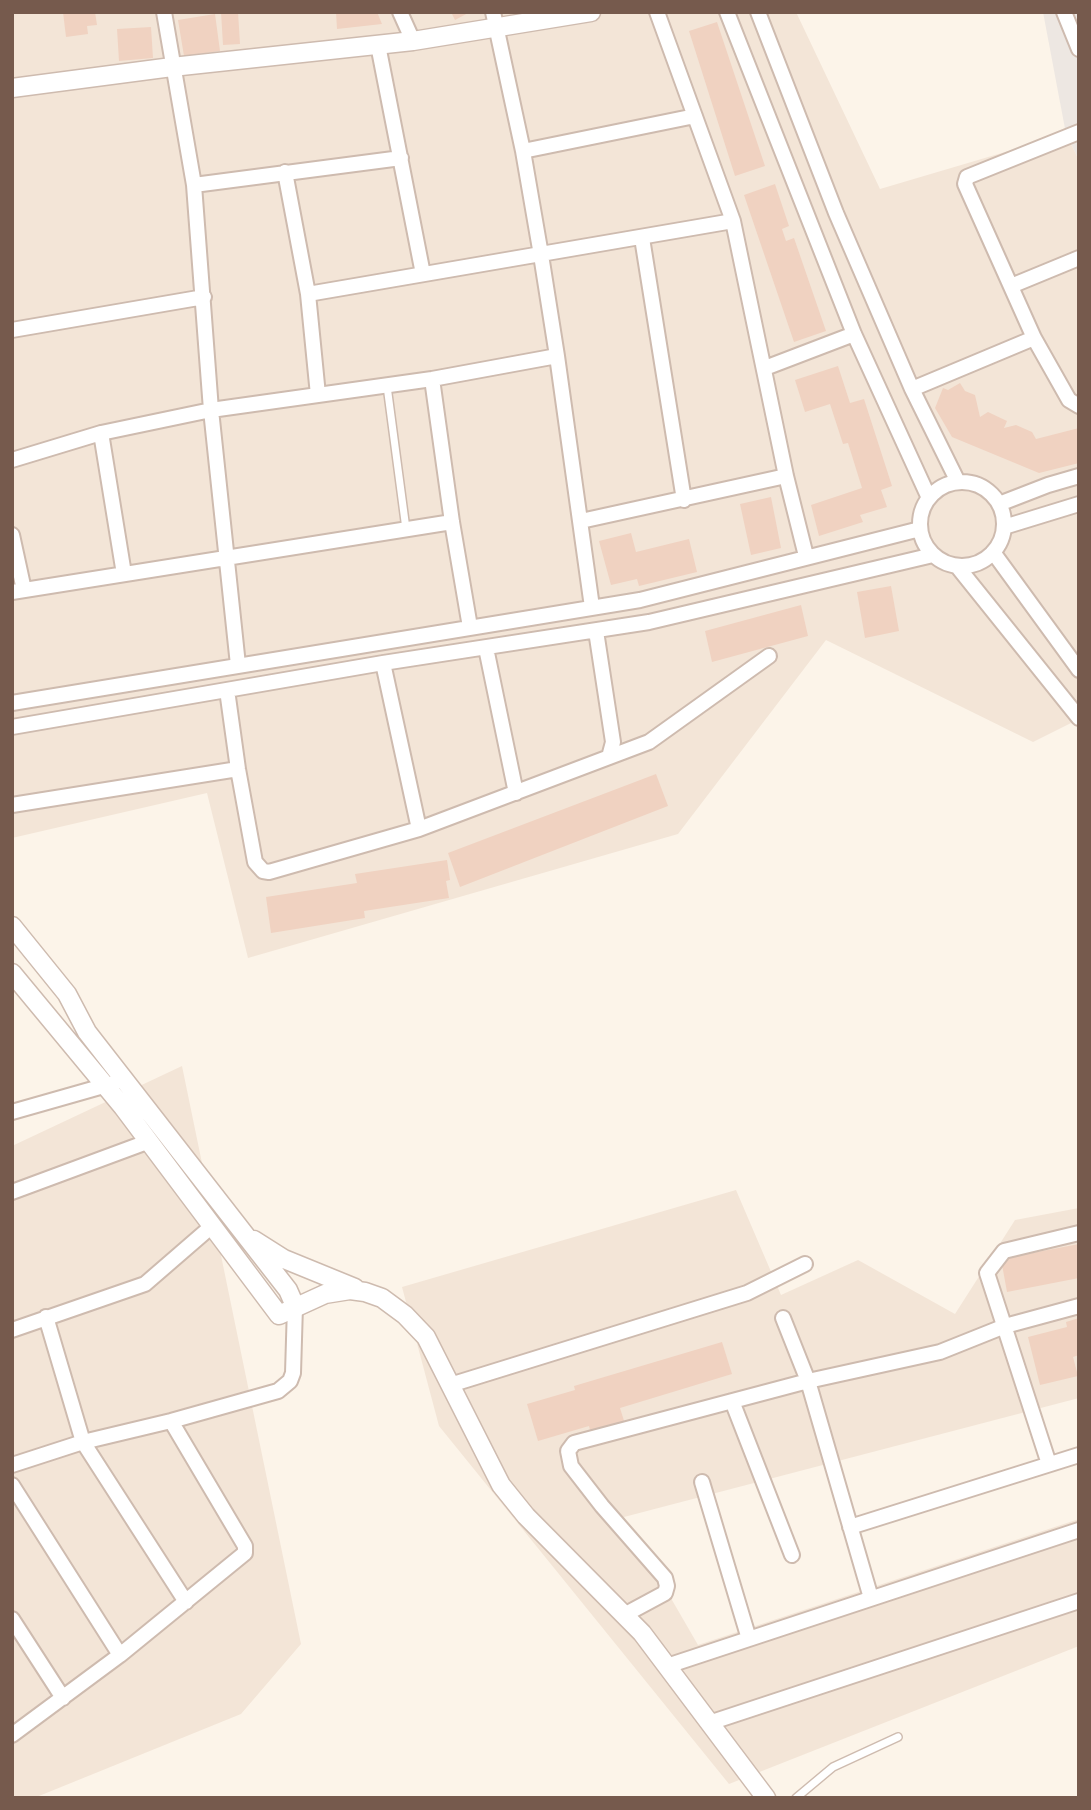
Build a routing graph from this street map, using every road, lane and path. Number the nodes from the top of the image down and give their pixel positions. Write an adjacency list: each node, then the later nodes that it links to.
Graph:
1 (164, 12): 12 (street)
2 (400, 12): 9 (street)
3 (591, 12): 8 (street)
4 (657, 12): 14 (street)
5 (727, 12): 29 (street)
6 (758, 12): 35 (street)
7 (1064, 12): 11 (street)
8 (494, 19): 9 (street); 16 (street)
9 (414, 41): 10 (street)
10 (378, 46): 12 (street); 17 (street)
11 (1079, 49)
12 (172, 67): 13 (street); 19 (street)
13 (12, 88)
14 (695, 116): 16 (street); 20 (street)
15 (1079, 132): 25 (street)
16 (523, 151): 22 (street)
17 (401, 158): 18 (street); 24 (street)
18 (285, 172): 19 (street); 26 (street)
19 (194, 185): 27 (street)
20 (733, 221): 21 (street); 32 (street)
21 (642, 238): 22 (street); 45 (street)
22 (541, 255): 24 (street); 31 (street)
23 (1079, 258): 25 (street)
24 (423, 274): 26 (street)
25 (1011, 286): 30 (street)
26 (308, 294): 36 (street)
27 (204, 298): 28 (street); 38 (street)
28 (12, 330)
29 (854, 334): 32 (street); 44 (street)
30 (1034, 338): 35 (street); 37 (street)
31 (558, 356): 33 (street); 48 (street)
32 (765, 369): 41 (street)
33 (432, 379): 34 (street); 49 (street)
34 (387, 386): 36 (street); 51 (lane)
35 (912, 389): 43 (street)
36 (318, 395): 38 (street)
37 (1079, 406)
38 (211, 410): 39 (street); 57 (street)
39 (101, 433): 40 (street); 59 (street)
40 (12, 460)
41 (786, 476): 45 (street); 56 (street)
42 (1079, 476): 46 (street)
43 (958, 482): 44 (street); 46 (street)
44 (929, 498): 52 (street)
45 (684, 500): 48 (street)
46 (999, 504): 50 (street)
47 (1079, 504): 50 (street)
48 (581, 521): 61 (street)
49 (452, 522): 51 (street); 62 (street)
50 (1004, 527): 54 (street)
51 (406, 529): 57 (street)
52 (920, 529): 55 (street); 56 (street)
53 (12, 535): 60 (street)
54 (993, 552): 58 (street); 68 (street)
55 (933, 555): 58 (street); 63 (street)
56 (806, 556): 61 (street)
57 (226, 557): 59 (street); 67 (street)
58 (957, 566): 71 (street)
59 (124, 574): 60 (street)
60 (18, 591)
61 (592, 607): 62 (street)
62 (470, 626): 67 (street)
63 (596, 631): 64 (street); 73 (street)
64 (486, 648): 66 (street); 75 (street)
65 (769, 656): 73 (street)
66 (383, 663): 69 (street); 77 (street)
67 (238, 665): 70 (street)
68 (1079, 670)
69 (227, 690): 72 (street); 74 (street)
70 (12, 703)
71 (1079, 718)
72 (12, 727)
73 (609, 757): 75 (street)
74 (238, 769): 76 (street); 77 (street)
75 (516, 793): 77 (street)
76 (12, 805)
77 (419, 829)
78 (12, 926): 80 (street)
79 (12, 973): 81 (street)
80 (126, 1080): 81 (street); 87 (street)
81 (106, 1085): 82 (street); 83 (street)
82 (12, 1112)
83 (147, 1142): 84 (street); 85 (street)
84 (12, 1192)
85 (212, 1226): 92 (street); 93 (street)
86 (1079, 1233): 95 (street)
87 (246, 1235): 89 (street); 90 (street)
88 (805, 1265): 99 (street)
89 (365, 1292): 90 (street); 99 (street)
90 (295, 1306): 92 (street); 97 (street)
91 (1079, 1306): 95 (street)
92 (279, 1315): 97 (street)
93 (46, 1317): 96 (street); 102 (street)
94 (783, 1318): 98 (street)
95 (1006, 1326): 98 (street); 104 (street)
96 (12, 1330)
97 (293, 1345): 101 (street)
98 (807, 1381): 100 (street); 108 (street)
99 (450, 1385): 114 (street)
100 (732, 1401): 110 (street); 114 (street)
101 (171, 1421): 102 (street); 113 (street)
102 (83, 1442): 105 (street); 113 (street)
103 (1079, 1455): 104 (street)
104 (1049, 1464): 108 (street)
105 (12, 1465)
106 (702, 1482): 116 (street)
107 (12, 1485): 117 (street)
108 (850, 1527): 111 (street)
109 (1079, 1530): 111 (street)
110 (792, 1555)
111 (871, 1598): 116 (street)
112 (1079, 1601): 120 (street)
113 (186, 1602): 117 (street)
114 (626, 1614): 118 (street)
115 (12, 1619): 119 (street)
116 (749, 1639): 118 (street)
117 (120, 1655): 119 (street)
118 (667, 1666): 120 (street)
119 (63, 1698): 121 (street)
120 (709, 1723): 123 (street)
121 (12, 1735)
122 (898, 1737): 124 (lane)
123 (766, 1798)
124 (796, 1798)

